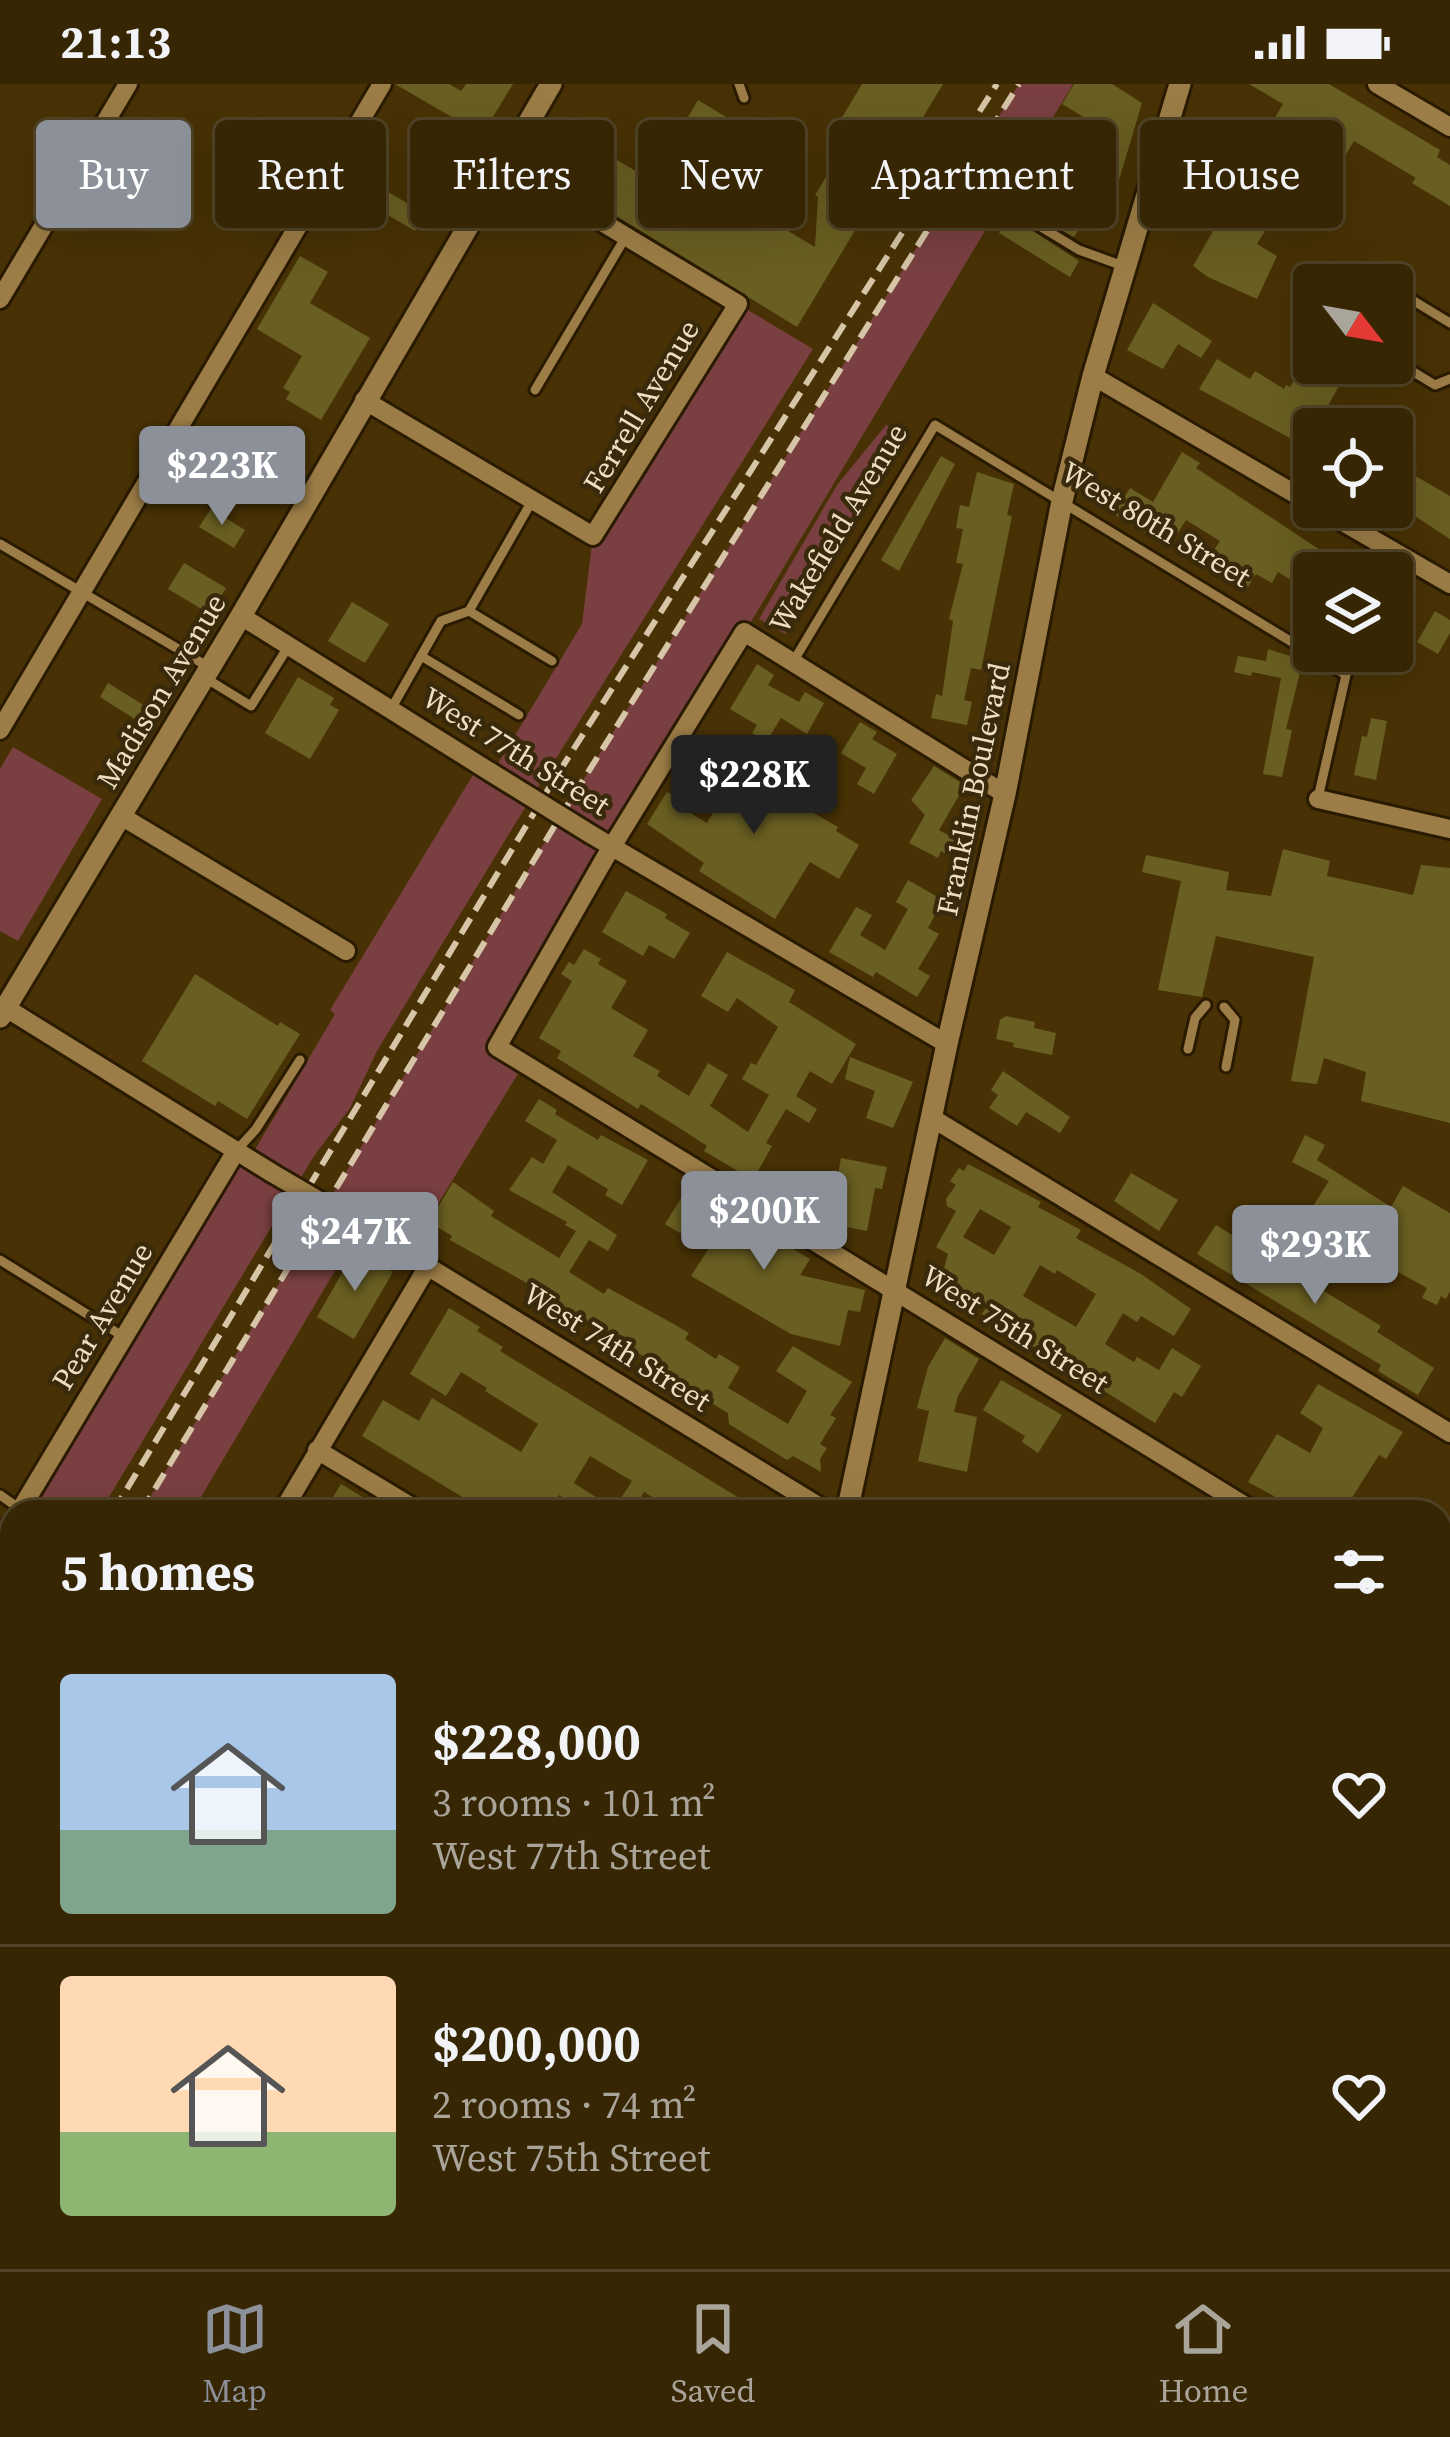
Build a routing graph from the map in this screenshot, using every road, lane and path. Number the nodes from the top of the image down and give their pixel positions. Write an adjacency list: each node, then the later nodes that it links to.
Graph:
1 (128, 84): 15 (street)
2 (382, 84): 30 (street)
3 (551, 84): 8 (street, Madison Avenue)
4 (739, 84): 7 (lane)
5 (1180, 84): 14 (street, Franklin Boulevard)
6 (1377, 84): 9 (street)
7 (744, 98)
8 (530, 120)
9 (1450, 127)
10 (466, 228): 22 (street, Madison Avenue)
11 (610, 228): 13 (street)
12 (1042, 228): 14 (lane)
13 (626, 238): 21 (lane); 25 (street, Ferrell Avenue)
14 (1126, 267): 19 (street, Franklin Boulevard)
15 (0, 299)
16 (1413, 300): 17 (lane)
17 (1450, 322)
18 (1413, 372): 20 (lane)
19 (1093, 376): 24 (street); 26 (street, Franklin Boulevard)
20 (1450, 380)
21 (535, 390)
22 (364, 400): 25 (street); 32 (street, Madison Avenue)
23 (935, 425): 26 (lane, West 80th Street); 36 (lane, Wakefield Avenue)
24 (1293, 493)
25 (532, 501): 31 (lane)
26 (1061, 501): 41 (street, Franklin Boulevard); 42 (lane, West 80th Street)
27 (1354, 528): 29 (street)
28 (0, 544): 30 (lane)
29 (1450, 584)
30 (82, 592): 37 (lane); 40 (street)
31 (469, 611): 34 (lane); 35 (lane)
32 (241, 616): 33 (street, West 77th Street); 37 (street, Madison Avenue)
33 (288, 646): 37 (lane); 38 (street, West 77th Street)
34 (421, 656): 38 (lane); 39 (lane)
35 (552, 661)
36 (793, 662): 41 (street); 45 (street, Wakefield Avenue)
37 (205, 671): 43 (street, Madison Avenue)
38 (390, 709): 45 (street, West 77th Street, bridge)
39 (519, 715)
40 (0, 730)
41 (1005, 794): 50 (street, Franklin Boulevard)
42 (1318, 800): 44 (street)
43 (121, 816): 46 (street); 49 (street, Madison Avenue)
44 (1450, 829)
45 (612, 845): 50 (street, West 77th Street); 51 (street, Wakefield Avenue)
46 (346, 951)
47 (1206, 1006): 52 (lane)
48 (1224, 1007): 54 (lane)
49 (3, 1013): 56 (street, West 74th Street)
50 (947, 1044): 55 (street, Franklin Boulevard)
51 (496, 1047): 59 (street, West 75th Street)
52 (1188, 1049)
53 (300, 1060): 56 (lane)
54 (1226, 1067)
55 (932, 1118): 59 (street, Franklin Boulevard); 61 (street)
56 (236, 1151): 58 (street, West 74th Street, bridge); 60 (street, Pear Avenue)
57 (0, 1260): 60 (lane)
58 (428, 1267): 62 (street); 66 (street, West 74th Street)
59 (896, 1290): 67 (street, Franklin Boulevard); 68 (street, West 75th Street)
60 (124, 1337): 63 (street, Pear Avenue)
61 (1450, 1433)
62 (317, 1450): 64 (street); 65 (street)
63 (26, 1500)
64 (289, 1500)
65 (400, 1500)
66 (808, 1500)
67 (851, 1500)
68 (1236, 1500)

